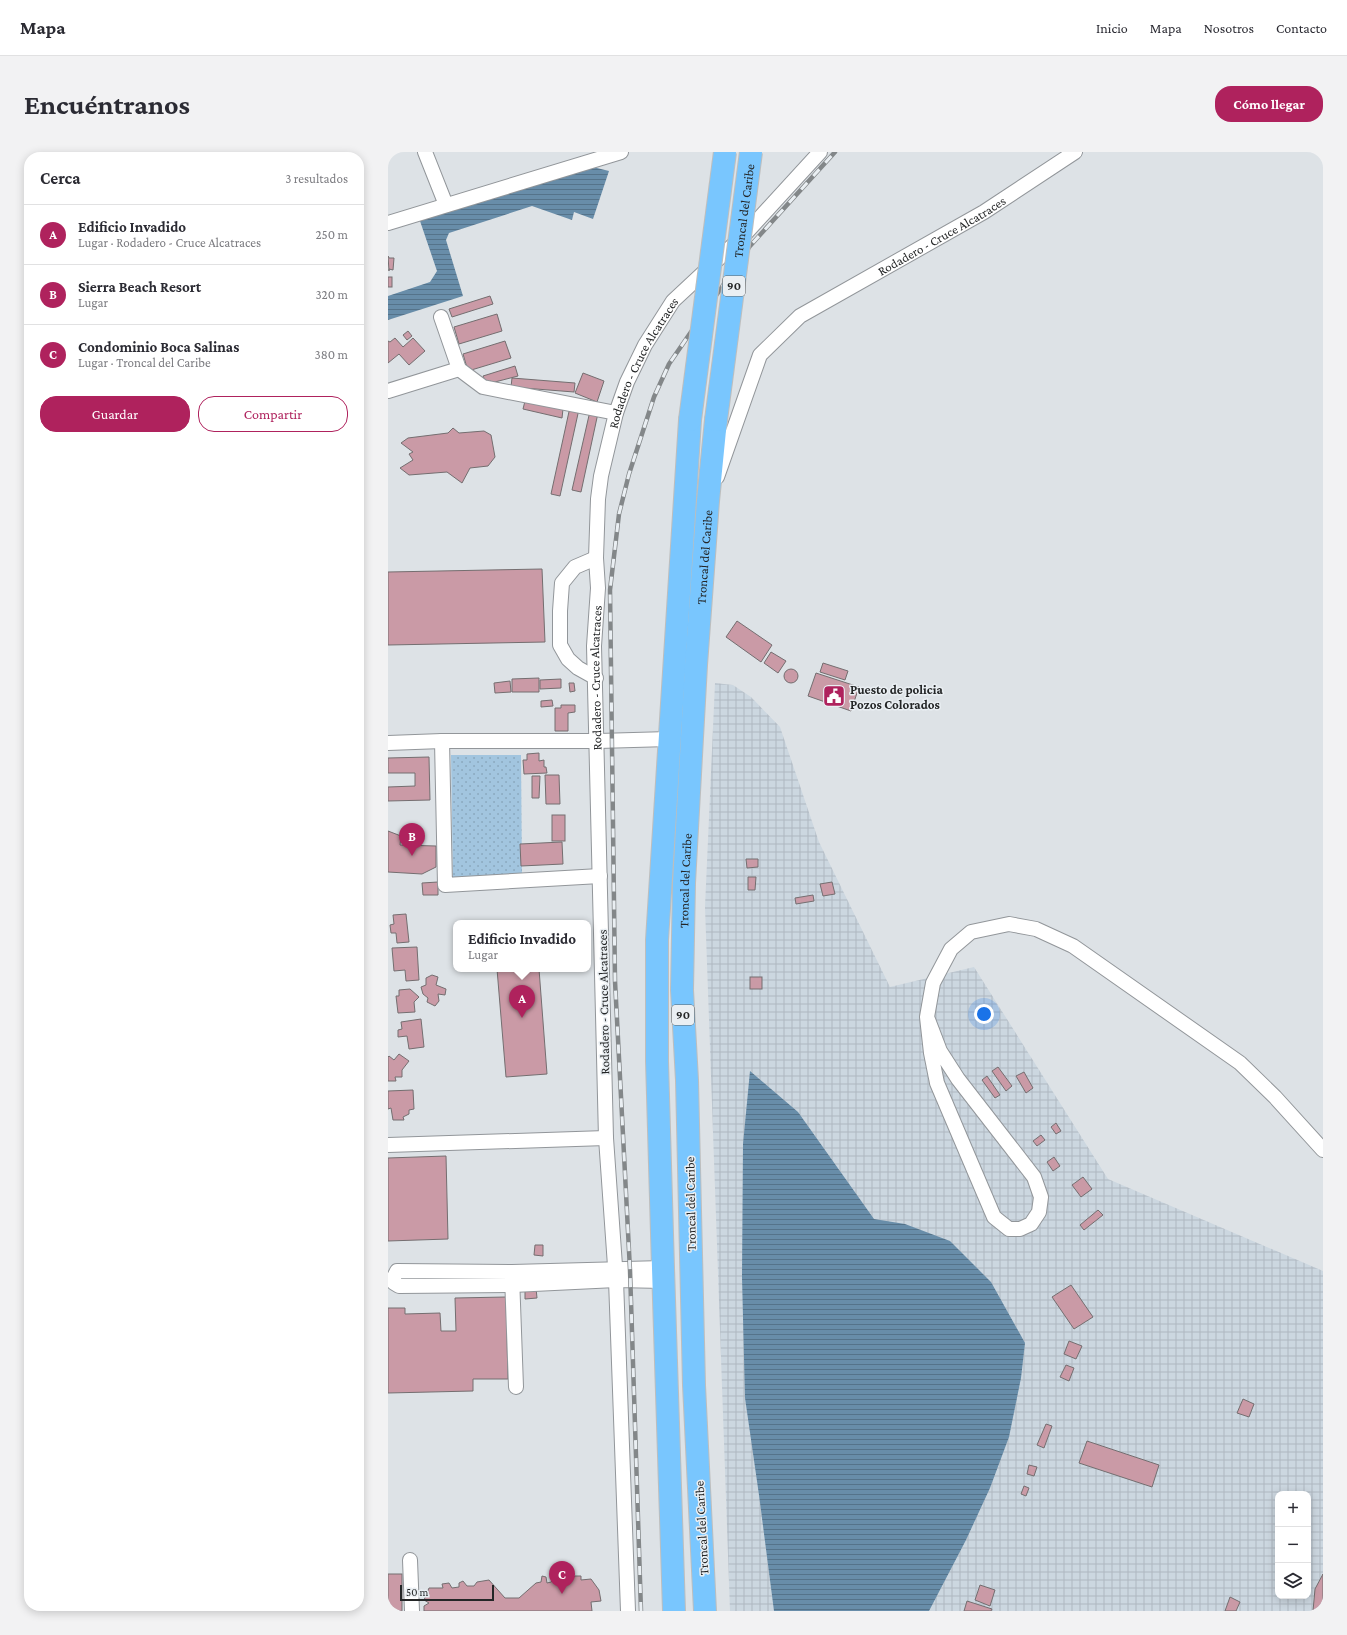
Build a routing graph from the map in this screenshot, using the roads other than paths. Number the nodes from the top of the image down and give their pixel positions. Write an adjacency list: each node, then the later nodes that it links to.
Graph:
1 (425, 152): 7 (street)
2 (621, 152): 7 (street)
3 (725, 152): 16 (highway, Troncal del Caribe / 90, bridge)
4 (751, 152): 13 (highway, Troncal del Caribe / 90, bridge)
5 (820, 152): 12 (street, Rodadero - Cruce Alcatraces)
6 (1075, 152): 13 (street, Rodadero - Cruce Alcatraces)
7 (446, 205): 8 (street)
8 (388, 223)
9 (441, 317): 10 (street)
10 (459, 369): 11 (street); 12 (street)
11 (388, 391)
12 (616, 413): 14 (street, Rodadero - Cruce Alcatraces)
13 (708, 501): 33 (highway, Troncal del Caribe / 90)
14 (596, 558): 15 (street, Rodadero - Cruce Alcatraces); 15 (street)
15 (596, 678): 18 (street, Rodadero - Cruce Alcatraces)
16 (669, 739): 18 (street); 25 (highway, Troncal del Caribe / 90)
17 (442, 741): 18 (street); 19 (street); 20 (street)
18 (598, 741): 20 (street, Rodadero - Cruce Alcatraces)
19 (388, 743)
20 (600, 876): 22 (street, Rodadero - Cruce Alcatraces)
21 (927, 1017): 21 (street); 24 (street)
22 (606, 1138): 23 (street); 26 (street, Rodadero - Cruce Alcatraces)
23 (388, 1145)
24 (1323, 1150)
25 (663, 1274): 26 (street); 32 (highway, Troncal del Caribe / 90)
26 (615, 1275): 27 (street); 31 (street, Rodadero - Cruce Alcatraces)
27 (512, 1278): 27 (street); 28 (street)
28 (516, 1387)
29 (410, 1560): 30 (street)
30 (412, 1611)
31 (628, 1611)
32 (674, 1611)
33 (704, 1611)

